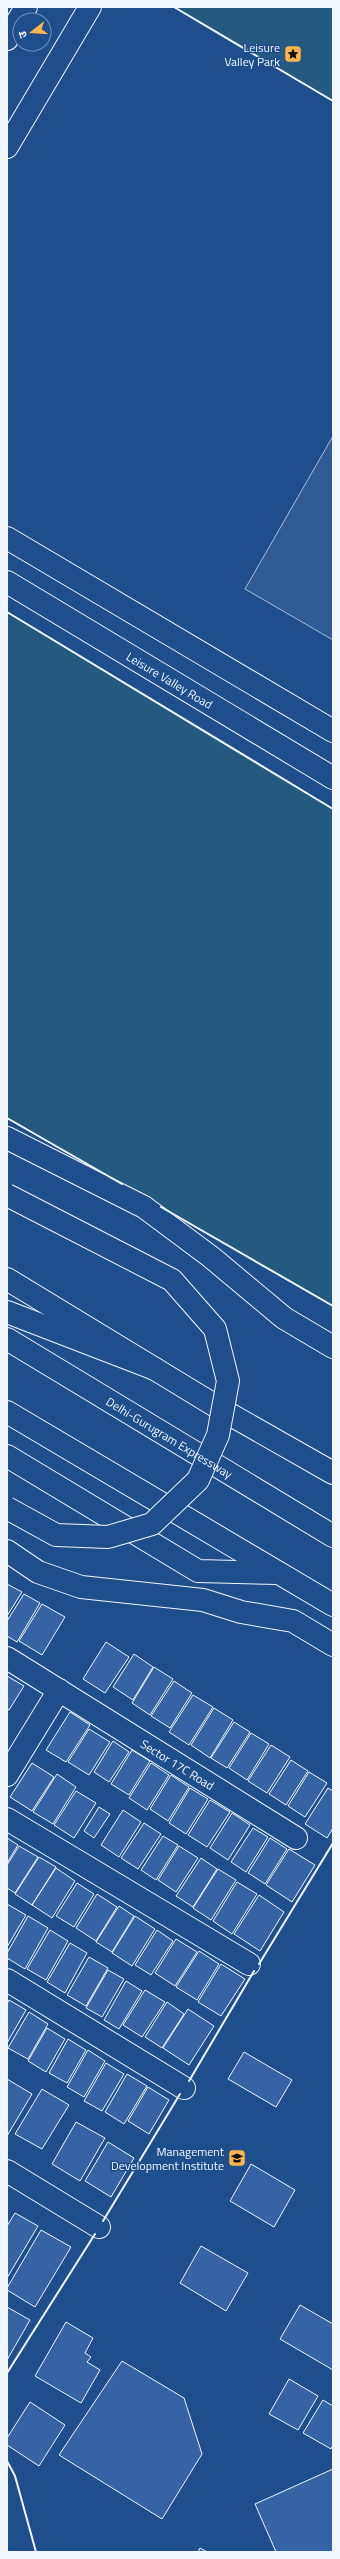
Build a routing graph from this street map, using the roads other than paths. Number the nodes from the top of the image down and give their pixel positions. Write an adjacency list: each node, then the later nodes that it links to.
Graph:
1 (26, 7): 3 (main road)
2 (90, 7): 4 (main road)
3 (7, 39)
4 (7, 147)
5 (7, 538): 7 (main road)
6 (7, 582): 8 (main road, Leisure Valley Road)
7 (333, 731)
8 (333, 778)
9 (7, 1138): 14 (main road)
10 (7, 1195): 20 (main road, bridge)
11 (7, 1279): 15 (main road)
12 (7, 1312): 15 (main road)
13 (7, 1339): 21 (main road, Delhi-Gurugram Expressway)
14 (333, 1347)
15 (154, 1369): 18 (main road)
16 (7, 1412): 23 (main road)
17 (7, 1456): 23 (main road)
18 (324, 1460): 19 (main road)
19 (333, 1473)
20 (7, 1508)
21 (333, 1536)
22 (7, 1551): 25 (main road)
23 (278, 1573): 24 (main road)
24 (333, 1606)
25 (333, 1645)
26 (7, 1658): 27 (main road, Sector 17C Road)
27 (59, 1690): 28 (main road); 30 (main road, Sector 17C Road)
28 (7, 1775)
29 (7, 1819): 31 (main road)
30 (296, 1838)
31 (249, 1964)
32 (7, 1980): 33 (main road)
33 (184, 2088)
34 (7, 2171): 35 (main road)
35 (99, 2227)

